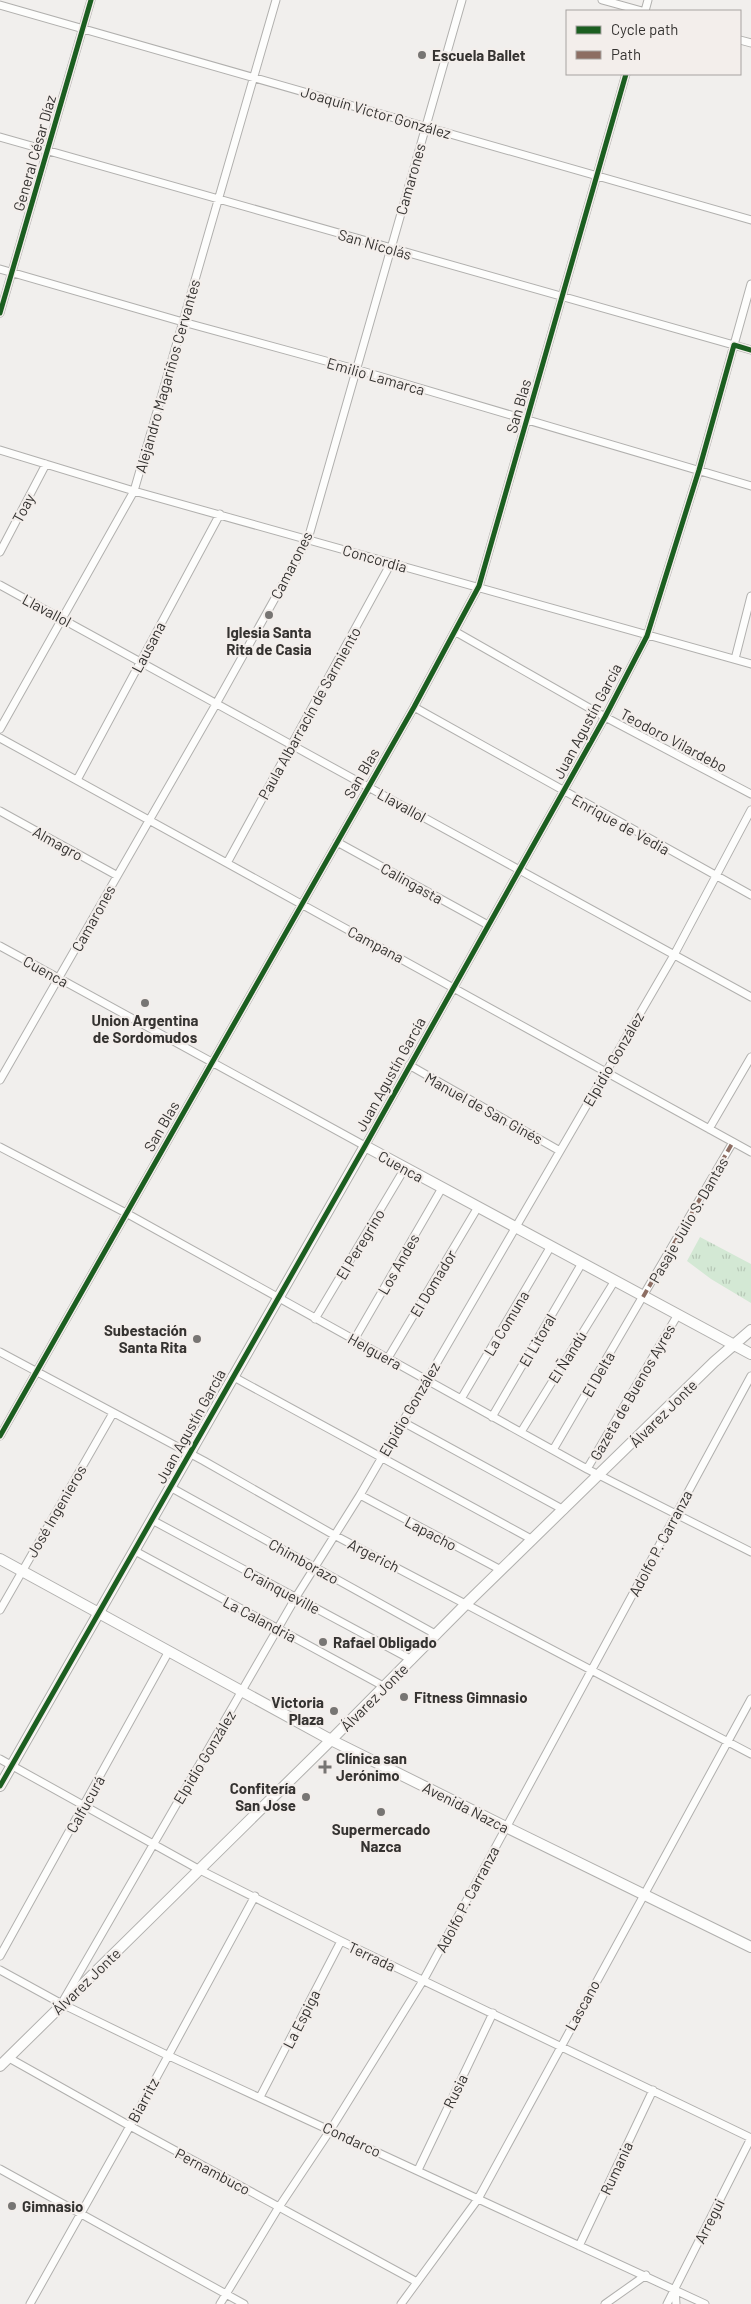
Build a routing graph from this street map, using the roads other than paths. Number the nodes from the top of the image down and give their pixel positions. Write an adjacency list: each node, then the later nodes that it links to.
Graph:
1 (90, 0): 7 (street, General César Díaz)
2 (276, 0): 9 (street, Alejandro Magariños Cervantes)
3 (462, 0): 10 (street, Camarones)
4 (602, 0): 6 (street)
5 (0, 5): 7 (street, Joaquín Victor González)
6 (639, 10)
7 (82, 29): 9 (street, Joaquín Victor González); 12 (street, General César Díaz)
8 (626, 75): 13 (street, San Blas)
9 (254, 77): 10 (street, Joaquín Victor González); 14 (street, Alejandro Magariños Cervantes)
10 (425, 127): 13 (street, Joaquín Victor González); 16 (street, Camarones)
11 (0, 137): 12 (street, San Nicolás)
12 (48, 152): 14 (street, San Nicolás); 18 (street, General César Díaz)
13 (597, 176): 15 (street, Joaquín Victor González); 20 (street, San Blas)
14 (217, 199): 16 (street, San Nicolás); 22 (street, Alejandro Magariños Cervantes)
15 (751, 220)
16 (390, 248): 20 (street, San Nicolás); 25 (street, Camarones)
17 (0, 269): 18 (street, Emilio Lamarca)
18 (11, 272): 21 (street, General César Díaz); 22 (street, Emilio Lamarca)
19 (751, 284): 23 (street, Juan Agustín García)
20 (562, 297): 23 (street, San Nicolás); 26 (street, San Blas)
21 (0, 313)
22 (183, 322): 25 (street, Emilio Lamarca); 31 (street, Alejandro Magariños Cervantes)
23 (734, 345): 24 (street, San Nicolás); 29 (street, Juan Agustín García)
24 (751, 350)
25 (356, 369): 26 (street, Emilio Lamarca); 33 (street, Camarones)
26 (527, 420): 29 (street, Emilio Lamarca); 37 (street, San Blas)
27 (0, 450): 28 (street, Concordia)
28 (46, 464): 31 (street, Concordia); 34 (street, Toay)
29 (699, 470): 30 (street, Emilio Lamarca); 41 (street, Juan Agustín García)
30 (751, 486)
31 (134, 491): 32 (street, Concordia); 39 (street, Alejandro Magariños Cervantes)
32 (220, 514): 33 (street, Concordia); 43 (street, Lausana)
33 (308, 539): 35 (street, Concordia); 45 (street, Camarones)
34 (0, 552)
35 (391, 563): 37 (street, Concordia); 50 (street, Paula Albarracín de Sarmiento)
36 (0, 585): 39 (street, Llavallol)
37 (479, 586): 40 (street, San Blas); 41 (street, Concordia)
38 (751, 596): 42 (street)
39 (63, 619): 43 (street, Llavallol); 48 (street, Alejandro Magariños Cervantes)
40 (456, 632): 46 (street, San Blas); 47 (street, Teodoro Vilardebo)
41 (647, 636): 42 (street, Concordia); 47 (street, Juan Agustín García)
42 (735, 658): 44 (street, Concordia)
43 (140, 661): 45 (street, Llavallol); 51 (street, Lausana)
44 (751, 664)
45 (216, 704): 50 (street, Llavallol); 57 (street, Camarones)
46 (414, 707): 52 (street, San Blas); 53 (street, Enrique de Vedia)
47 (605, 717): 53 (street, Juan Agustín García); 54 (street, Teodoro Vilardebo)
48 (0, 729)
49 (0, 738): 51 (street, Campana)
50 (292, 744): 52 (street, Llavallol); 59 (street, Paula Albarracín de Sarmiento)
51 (77, 780): 57 (street, Campana)
52 (368, 786): 58 (street, San Blas); 60 (street, Llavallol)
53 (563, 792): 60 (street, Juan Agustín García); 62 (street, Enrique de Vedia)
54 (751, 794)
55 (751, 810): 62 (street, Elpidio González)
56 (0, 811): 61 (street, Almagro)
57 (149, 820): 59 (street, Campana); 61 (street, Camarones)
58 (336, 842): 64 (street, San Blas); 65 (street, Calingasta)
59 (227, 864): 64 (street, Campana)
60 (520, 868): 65 (street, Juan Agustín García); 67 (street, Llavallol)
61 (116, 876): 68 (street, Camarones)
62 (716, 876): 63 (street, Enrique de Vedia); 67 (street, Elpidio González)
63 (751, 895)
64 (302, 905): 69 (street, Campana); 72 (street, San Blas)
65 (488, 925): 69 (street, Juan Agustín García)
66 (0, 946): 68 (street, Cuenca)
67 (674, 955): 70 (street, Llavallol); 74 (street, Elpidio González)
68 (59, 979): 72 (street, Cuenca); 75 (street, Camarones)
69 (454, 986): 73 (street, Juan Agustín García); 74 (street, Campana)
70 (751, 997)
71 (751, 1057): 76 (street)
72 (212, 1062): 78 (street, Cuenca); 85 (street, San Blas)
73 (408, 1065): 78 (street, Juan Agustín García); 80 (street, Manuel de San Ginés)
74 (606, 1071): 76 (street, Campana); 80 (street, Elpidio González)
75 (0, 1080)
76 (709, 1129): 77 (street, Campana)
77 (733, 1142): 81 (street, Campana); 90 (street, Pasaje Julio S. Dantas)
78 (365, 1146): 82 (street, Cuenca); 91 (street, Juan Agustín García)
79 (0, 1147): 85 (street, Helguera)
80 (560, 1150): 86 (street, Elpidio González)
81 (751, 1152)
82 (405, 1168): 83 (street, Cuenca); 93 (street, El Peregrino)
83 (442, 1188): 84 (street, Cuenca); 95 (street, Los Andes)
84 (478, 1208): 86 (street, Cuenca); 99 (street, El Domador)
85 (126, 1213): 91 (street, Helguera); 100 (street, San Blas)
86 (516, 1227): 87 (street, Cuenca); 103 (street, Elpidio González)
87 (551, 1246): 88 (street, Cuenca); 104 (street, La Comuna)
88 (582, 1263): 89 (street, Cuenca); 106 (street, El Litoral)
89 (614, 1282): 90 (street, Cuenca); 108 (street, El Ñandú)
90 (643, 1297): 92 (street, Cuenca); 110 (street, El Delta)
91 (278, 1299): 93 (street, Helguera); 101 (street, Juan Agustín García)
92 (677, 1316): 96 (street, Cuenca); 113 (street, Gazeta de Buenos Ayres)
93 (316, 1319): 95 (street, Helguera)
94 (751, 1330): 96 (street, Álvarez Jonte)
95 (354, 1340): 99 (street, Helguera)
96 (733, 1346): 98 (street, Cuenca); 114 (street, Álvarez Jonte)
97 (0, 1352): 100 (street, Argerich)
98 (751, 1354)
99 (388, 1358): 103 (street, Helguera)
100 (38, 1372): 105 (street, Argerich); 109 (street, San Blas)
101 (232, 1376): 111 (street, Juan Agustín García); 112 (street)
102 (751, 1376): 118 (street, Adolfo P. Carranza)
103 (426, 1380): 104 (street, Helguera); 107 (street, Elpidio González)
104 (461, 1399): 106 (street, Helguera)
105 (113, 1413): 111 (street, Argerich); 127 (street, José Ingenieros)
106 (492, 1417): 108 (street, Helguera)
107 (403, 1422): 112 (street, Elpidio González); 117 (street)
108 (521, 1432): 110 (street, Helguera)
109 (0, 1436)
110 (553, 1450): 113 (street, Helguera)
111 (190, 1453): 115 (street, Juan Agustín García); 120 (street, Argerich)
112 (382, 1456): 116 (street, Elpidio González); 121 (street)
113 (587, 1469): 114 (street, Helguera)
114 (600, 1476): 117 (street, Álvarez Jonte); 118 (street, Helguera)
115 (170, 1488): 119 (street, Juan Agustín García); 125 (street, Chimborazo)
116 (360, 1495): 120 (street, Elpidio González); 126 (street, Lapacho)
117 (564, 1510): 121 (street, Álvarez Jonte)
118 (676, 1514): 123 (street, Helguera); 136 (street, Adolfo P. Carranza)
119 (152, 1520): 122 (street, Juan Agustín García); 128 (street, Crainqueville)
120 (334, 1535): 125 (street, Elpidio González); 129 (street, Argerich)
121 (533, 1540): 126 (street, Álvarez Jonte)
122 (135, 1551): 131 (street, Juan Agustín García); 132 (street, La Calandria)
123 (751, 1552)
124 (0, 1559): 127 (street, Avenida Nazca)
125 (315, 1567): 128 (street, Elpidio González); 133 (street, Chimborazo)
126 (501, 1570): 129 (street, Álvarez Jonte)
127 (22, 1571): 130 (street, José Ingenieros); 131 (street, Avenida Nazca)
128 (296, 1597): 132 (street, Elpidio González); 135 (street, Crainqueville)
129 (467, 1603): 133 (street, Álvarez Jonte); 136 (street, Argerich)
130 (0, 1610)
131 (98, 1613): 134 (street, Avenida Nazca); 144 (street, Juan Agustín García)
132 (278, 1629): 137 (street, La Calandria); 138 (street, Elpidio González)
133 (437, 1635): 135 (street, Álvarez Jonte)
134 (169, 1651): 138 (street, Avenida Nazca); 146 (street, Calfucurá)
135 (412, 1660): 137 (street, Álvarez Jonte)
136 (591, 1670): 141 (street, Argerich); 147 (street, Adolfo P. Carranza)
137 (385, 1687): 140 (street, Álvarez Jonte)
138 (243, 1691): 140 (street, Avenida Nazca); 148 (street, Elpidio González)
139 (751, 1699): 141 (street, Lascano)
140 (332, 1740): 147 (street, Avenida Nazca); 149 (street, Álvarez Jonte)
141 (728, 1741): 142 (street, Argerich); 150 (street, Lascano)
142 (751, 1754)
143 (0, 1759): 144 (street, Terrada)
144 (12, 1765): 145 (street, Juan Agustín García); 146 (street, Terrada)
145 (0, 1786)
146 (85, 1805): 148 (street, Terrada); 154 (street, Calfucurá)
147 (506, 1827): 150 (street, Avenida Nazca); 156 (street, Adolfo P. Carranza)
148 (153, 1843): 149 (street, Terrada); 157 (street, Elpidio González)
149 (200, 1870): 151 (street, Terrada); 157 (street, Álvarez Jonte)
150 (643, 1894): 153 (street, Avenida Nazca); 159 (street, Lascano)
151 (255, 1896): 152 (street, Terrada); 160 (street, Biarritz)
152 (341, 1941): 156 (street, Terrada); 164 (street, La Espiga)
153 (751, 1947)
154 (0, 1956)
155 (0, 1970): 157 (street, Condarco)
156 (424, 1980): 158 (street, Terrada); 166 (street, Adolfo P. Carranza)
157 (62, 2004): 160 (street, Condarco); 161 (street, Álvarez Jonte)
158 (493, 2013): 159 (street, Terrada); 169 (street, Rusia)
159 (560, 2045): 163 (street, Terrada); 170 (street, Lascano)
160 (167, 2055): 164 (street, Condarco); 165 (street, Biarritz)
161 (9, 2058): 162 (street, Álvarez Jonte); 165 (street, Pernambuco)
162 (0, 2066)
163 (653, 2090): 167 (street, Terrada); 173 (street, Rumania)
164 (260, 2097): 166 (street, Condarco)
165 (130, 2126): 171 (street, Pernambuco); 172 (street, Biarritz)
166 (331, 2130): 169 (street, Condarco); 171 (street, Adolfo P. Carranza)
167 (751, 2138): 176 (street, Arregui)
168 (0, 2169): 172 (street)
169 (418, 2170): 170 (street, Condarco)
170 (478, 2199): 173 (street, Condarco); 175 (street, Lascano)
171 (279, 2207): 175 (street, Pernambuco); 177 (street, Adolfo P. Carranza)
172 (80, 2213): 177 (street); 178 (street, Biarritz)
173 (579, 2246): 174 (street, Condarco)
174 (646, 2275): 176 (street, Condarco); 182 (street)
175 (417, 2282): 181 (street, Lascano)
176 (675, 2288): 183 (street, Arregui); 184 (street); 185 (street, Condarco)
177 (225, 2294): 179 (street, Adolfo P. Carranza); 180 (street)
178 (30, 2304)
179 (220, 2304)
180 (244, 2304)
181 (401, 2304)
182 (605, 2304)
183 (667, 2304)
184 (676, 2304)
185 (705, 2304)

